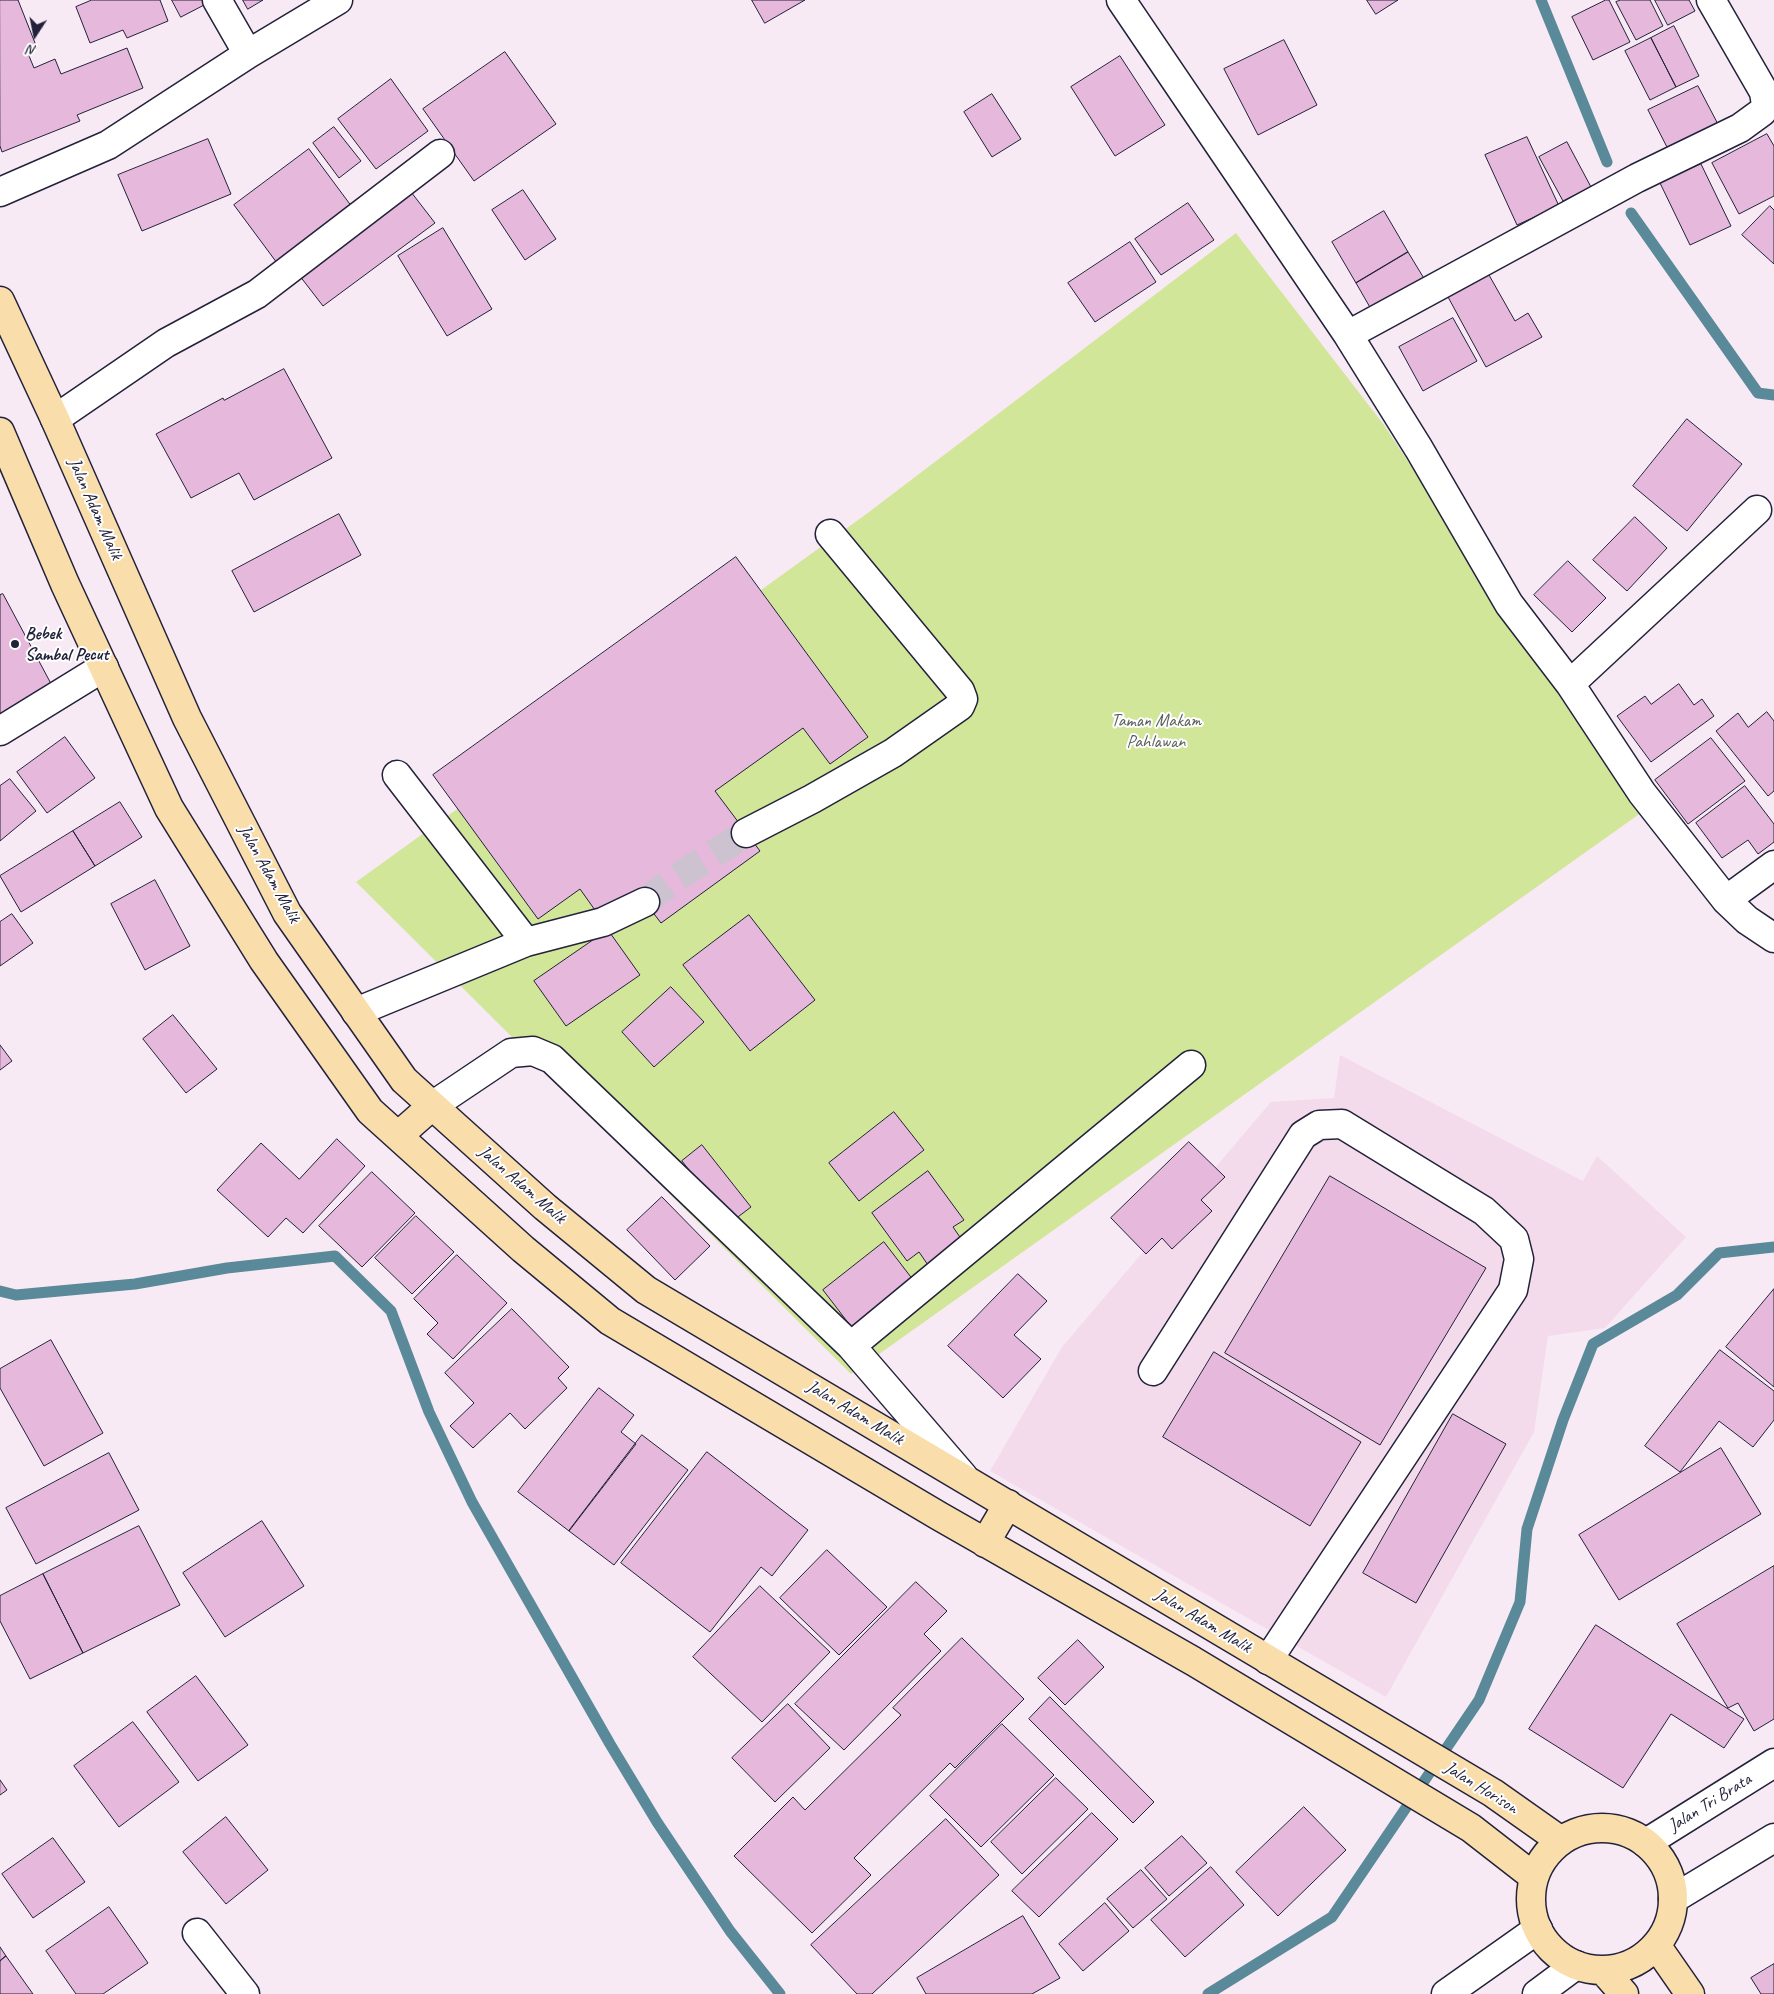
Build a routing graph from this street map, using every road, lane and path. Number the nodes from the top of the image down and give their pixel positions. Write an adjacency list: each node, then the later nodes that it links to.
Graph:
1 (217, 0): 5 (street)
2 (338, 0): 5 (street)
3 (1121, 0): 9 (street)
4 (1711, 0): 9 (street)
5 (248, 54): 7 (street)
6 (440, 154): 10 (street)
7 (0, 192)
8 (0, 301): 10 (main road, Jalan Adam Malik)
9 (1348, 335): 15 (street)
10 (55, 419): 24 (main road, Jalan Adam Malik)
11 (0, 432): 14 (main road)
12 (1757, 510): 15 (street)
13 (830, 534): 18 (street)
14 (104, 667): 16 (street); 27 (main road)
15 (1570, 684): 20 (street)
16 (0, 731)
17 (397, 774): 23 (street)
18 (746, 833)
19 (1774, 865): 20 (street)
20 (1726, 900): 22 (street)
21 (645, 902): 23 (street)
22 (1774, 938)
23 (526, 942): 24 (street)
24 (356, 1012): 26 (main road, Jalan Adam Malik)
25 (1191, 1065): 28 (street)
26 (432, 1106): 27 (main road); 28 (street); 30 (main road, Jalan Adam Malik)
27 (398, 1136): 32 (main road)
28 (851, 1346): 30 (street)
29 (1153, 1371): 33 (street)
30 (966, 1479): 31 (main road, Jalan Adam Malik)
31 (1008, 1504): 32 (main road); 33 (main road, Jalan Adam Malik)
32 (985, 1543): 39 (main road)
33 (1268, 1660): 34 (main road, Jalan Adam Malik)
34 (1398, 1738): 37 (main road, Jalan Horison)
35 (1774, 1763): 38 (street, Jalan Tri Brata)
36 (1774, 1838): 40 (street)
37 (1561, 1841): 38 (main road); 39 (main road)
38 (1646, 1843): 40 (main road)
39 (1534, 1877): 41 (main road)
40 (1674, 1899): 43 (main road)
41 (1538, 1929): 44 (main road); 47 (street)
42 (197, 1933): 46 (street)
43 (1656, 1945): 45 (main road); 50 (main road)
44 (1576, 1965): 45 (main road); 48 (street)
45 (1603, 1970): 49 (main road)
46 (245, 1994)
47 (1446, 1994)
48 (1537, 1994)
49 (1624, 1994)
50 (1690, 1994)

